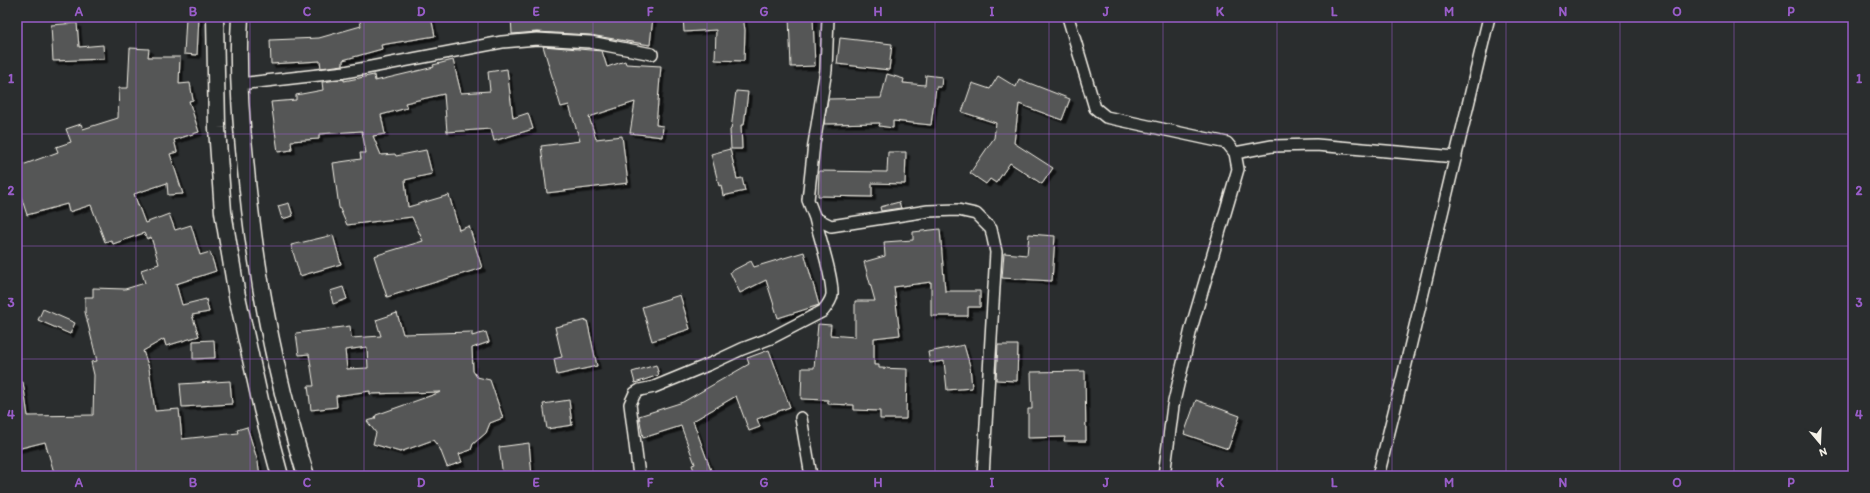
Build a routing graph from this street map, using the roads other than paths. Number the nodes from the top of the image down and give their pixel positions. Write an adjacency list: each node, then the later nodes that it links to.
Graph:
1 (215, 17): 12 (main road)
2 (240, 17): 7 (main road)
3 (828, 17): 10 (street)
4 (1068, 17): 8 (street)
5 (1489, 17): 9 (street)
6 (652, 54): 7 (street)
7 (239, 84): 13 (main road)
8 (1235, 153): 9 (street); 17 (street)
9 (1456, 157): 18 (street)
10 (815, 218): 14 (street); 16 (street)
11 (801, 418): 15 (street)
12 (280, 476)
13 (306, 476)
14 (639, 476)
15 (811, 476)
16 (983, 476)
17 (1164, 476)
18 (1378, 476)

